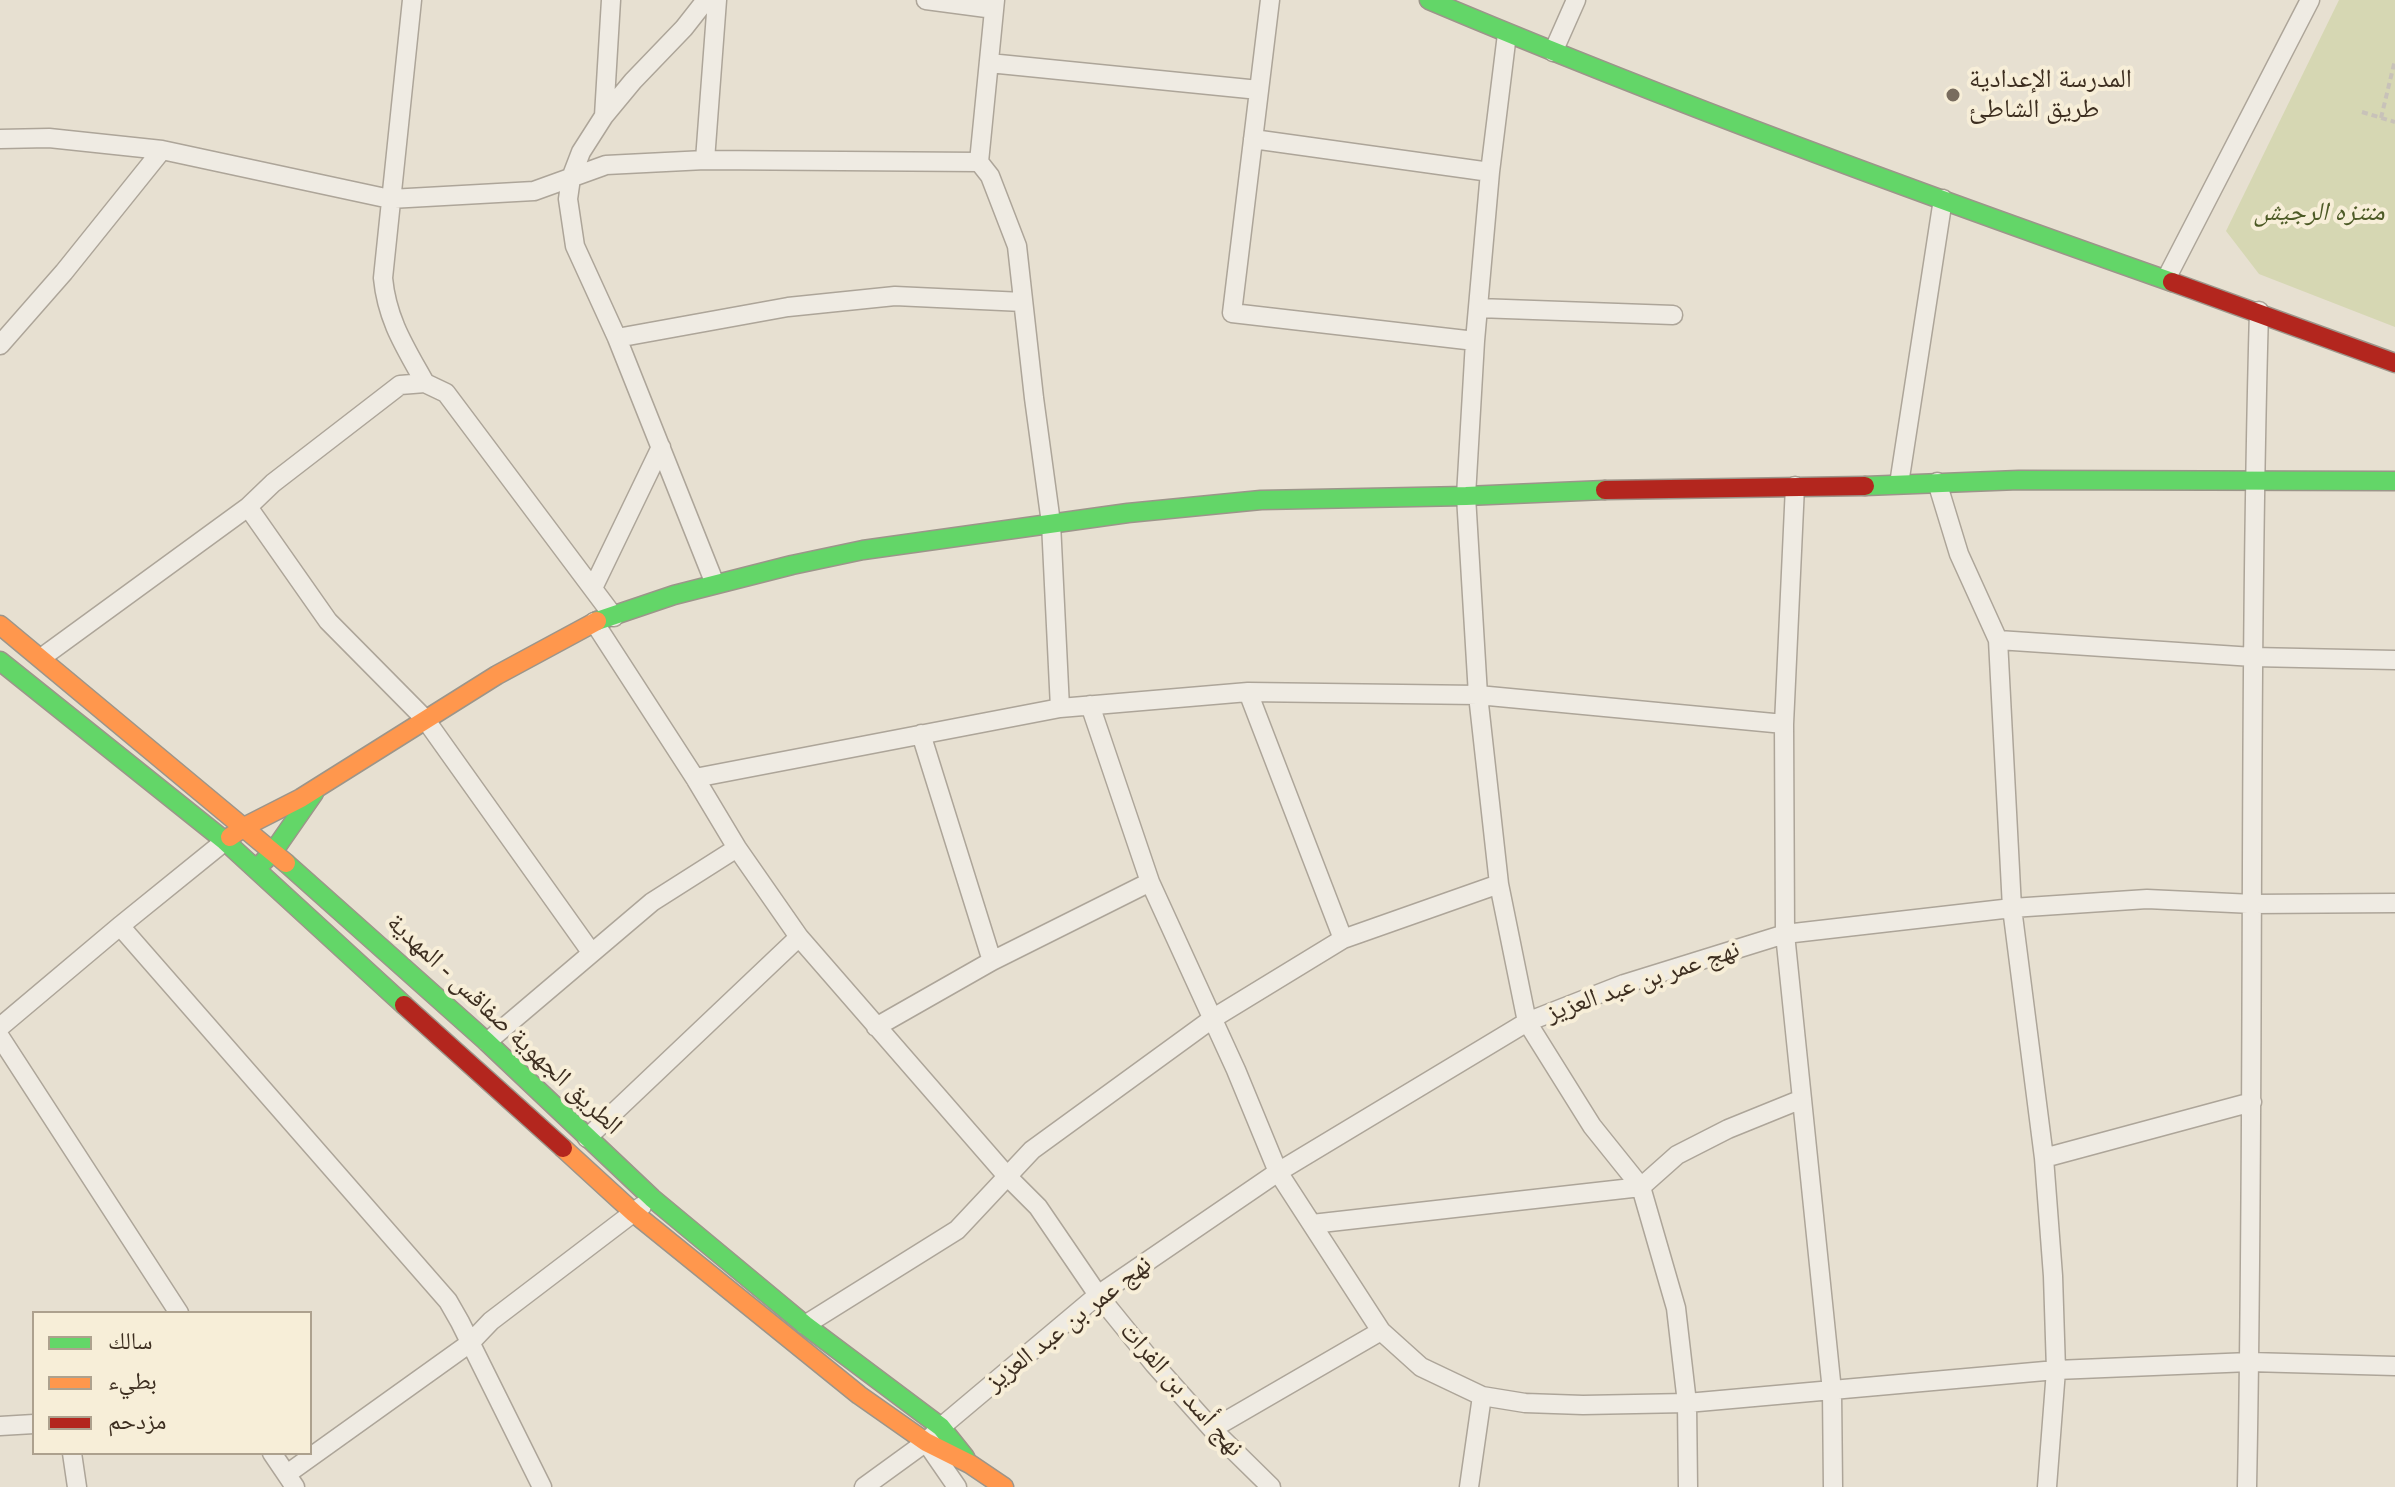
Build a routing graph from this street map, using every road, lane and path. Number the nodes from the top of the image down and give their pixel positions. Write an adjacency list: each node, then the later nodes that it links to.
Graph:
1 (412, 0): 27 (street)
2 (611, 0): 17 (street)
3 (706, 0): 17 (street)
4 (717, 0): 23 (street)
5 (926, 0): 10 (street)
6 (1270, 0): 15 (street)
7 (1429, 0): 11 (street)
8 (1576, 0): 12 (street)
9 (2310, 0): 29 (street)
10 (994, 4): 14 (street)
11 (1507, 34): 12 (street); 25 (street)
12 (1553, 52): 28 (street)
13 (2395, 60): 18 (path)
14 (989, 63): 15 (street); 24 (street)
15 (1259, 90): 21 (street)
16 (2362, 112): 18 (path)
17 (604, 116): 26 (street)
18 (2381, 118): 19 (path)
19 (2395, 122)
20 (0, 139): 22 (street)
21 (1253, 139): 25 (street); 35 (street)
22 (162, 150): 27 (street); 36 (street)
23 (705, 160): 24 (street); 26 (street)
24 (979, 162): 30 (street)
25 (1490, 172): 31 (street)
26 (571, 178): 27 (street); 34 (street)
27 (390, 199): 38 (street)
28 (1943, 199): 29 (street); 43 (street)
29 (2166, 279): 32 (street)
30 (1023, 302): 34 (street); 47 (street)
31 (1478, 308): 33 (street); 35 (street)
32 (2259, 311): 37 (street); 40 (street)
33 (1673, 315)
34 (617, 338): 39 (street)
35 (1475, 341): 45 (street)
36 (0, 345)
37 (2395, 363)
38 (425, 383): 46 (street); 49 (street)
39 (661, 447): 48 (street); 49 (street)
40 (2254, 480): 41 (street); 42 (street); 54 (street)
41 (2395, 481)
42 (1937, 482): 43 (street); 53 (street)
43 (1899, 484): 44 (street)
44 (1795, 486): 45 (street); 63 (street)
45 (1466, 496): 47 (street); 59 (street)
46 (248, 507): 55 (street); 62 (street)
47 (1051, 523): 48 (street); 61 (street)
48 (715, 584): 50 (street)
49 (593, 588): 50 (street)
50 (614, 617): 51 (street)
51 (594, 622): 62 (street); 65 (street, نهج أسد بن الفرات)
52 (0, 625): 55 (street, الطريق الجهوية صفاقس - المهدية)
53 (1998, 640): 54 (street); 76 (street)
54 (2253, 657): 56 (street); 75 (street)
55 (41, 658): 67 (street, الطريق الجهوية صفاقس - المهدية)
56 (2395, 660)
57 (0, 661): 68 (street, الطريق الجهوية صفاقس - المهدية)
58 (1248, 692): 59 (street); 60 (street); 80 (street)
59 (1478, 695): 63 (street); 73 (street)
60 (1090, 705): 61 (street); 72 (street)
61 (1060, 708): 64 (street)
62 (425, 719): 66 (street); 81 (street)
63 (1784, 724): 78 (street)
64 (921, 734): 65 (street); 82 (street)
65 (695, 778): 69 (street, نهج أسد بن الفرات)
66 (318, 788): 67 (street); 70 (street)
67 (244, 827): 68 (street); 70 (street, الطريق الجهوية صفاقس - المهدية)
68 (225, 841): 71 (street, الطريق الجهوية صفاقس - المهدية); 77 (street)
69 (737, 848): 79 (street, نهج أسد بن الفرات); 81 (street)
70 (273, 852): 71 (street); 88 (street, الطريق الجهوية صفاقس - المهدية)
71 (255, 870): 97 (street, الطريق الجهوية صفاقس - المهدية)
72 (1150, 882): 82 (street); 83 (street)
73 (1499, 884): 80 (street); 84 (street)
74 (2395, 903): 75 (street, نهج عمر بن عبد العزيز)
75 (2253, 904): 76 (street, نهج عمر بن عبد العزيز); 90 (street)
76 (2012, 908): 78 (street, نهج عمر بن عبد العزيز); 92 (street)
77 (120, 926): 85 (street); 103 (street)
78 (1785, 934): 84 (street, نهج عمر بن عبد العزيز); 89 (street)
79 (799, 937): 86 (street, نهج أسد بن الفرات); 91 (street)
80 (1343, 939): 83 (street)
81 (591, 952): 88 (street)
82 (992, 961): 86 (street)
83 (1212, 1019): 93 (street); 94 (street)
84 (1527, 1022): 93 (street, نهج عمر بن عبد العزيز); 95 (street)
85 (0, 1027)
86 (876, 1027): 94 (street, نهج أسد بن الفرات)
87 (0, 1037): 100 (street)
88 (487, 1042): 91 (street, الطريق الجهوية صفاقس - المهدية)
89 (1802, 1099): 95 (street); 107 (street)
90 (2252, 1102): 92 (street); 104 (street)
91 (587, 1138): 96 (street, الطريق الجهوية صفاقس - المهدية)
92 (2044, 1158): 106 (street)
93 (1278, 1172): 98 (street); 99 (street, نهج عمر بن عبد العزيز)
94 (1007, 1176): 99 (street, نهج أسد بن الفرات); 101 (street)
95 (1641, 1187): 98 (street); 109 (street)
96 (652, 1198): 97 (street); 101 (street, الطريق الجهوية صفاقس - المهدية)
97 (634, 1213): 103 (street); 114 (street, الطريق الجهوية صفاقس - المهدية)
98 (1312, 1224): 102 (street)
99 (1098, 1295): 112 (street, نهج عمر بن عبد العزيز); 113 (street, نهج أسد بن الفرات)
100 (178, 1311)
101 (805, 1325): 112 (street, الطريق الجهوية صفاقس - المهدية)
102 (1381, 1331): 108 (street); 113 (street)
103 (470, 1343): 118 (street); 120 (street)
104 (2250, 1362): 105 (street); 106 (street); 129 (street)
105 (2395, 1366)
106 (2056, 1370): 107 (street); 128 (street)
107 (1832, 1391): 109 (street); 127 (street)
108 (1482, 1396): 109 (street); 125 (street)
109 (1687, 1403): 126 (street)
110 (32, 1424): 111 (street)
111 (0, 1426)
112 (941, 1427): 114 (street, نهج عمر بن عبد العزيز); 117 (street, الطريق الجهوية صفاقس - المهدية)
113 (1212, 1429): 124 (street, نهج أسد بن الفرات)
114 (926, 1442): 117 (street, الطريق الجهوية صفاقس - المهدية); 121 (street, نهج عمر بن عبد العزيز); 122 (street)
115 (72, 1455): 119 (street)
116 (273, 1455): 118 (street)
117 (970, 1464): 123 (street, الطريق الجهوية صفاقس - المهدية)
118 (291, 1481)
119 (77, 1487)
120 (542, 1487)
121 (864, 1487)
122 (957, 1487)
123 (1004, 1487)
124 (1271, 1487)
125 (1469, 1487)
126 (1688, 1487)
127 (1833, 1487)
128 (2047, 1487)
129 (2247, 1487)

